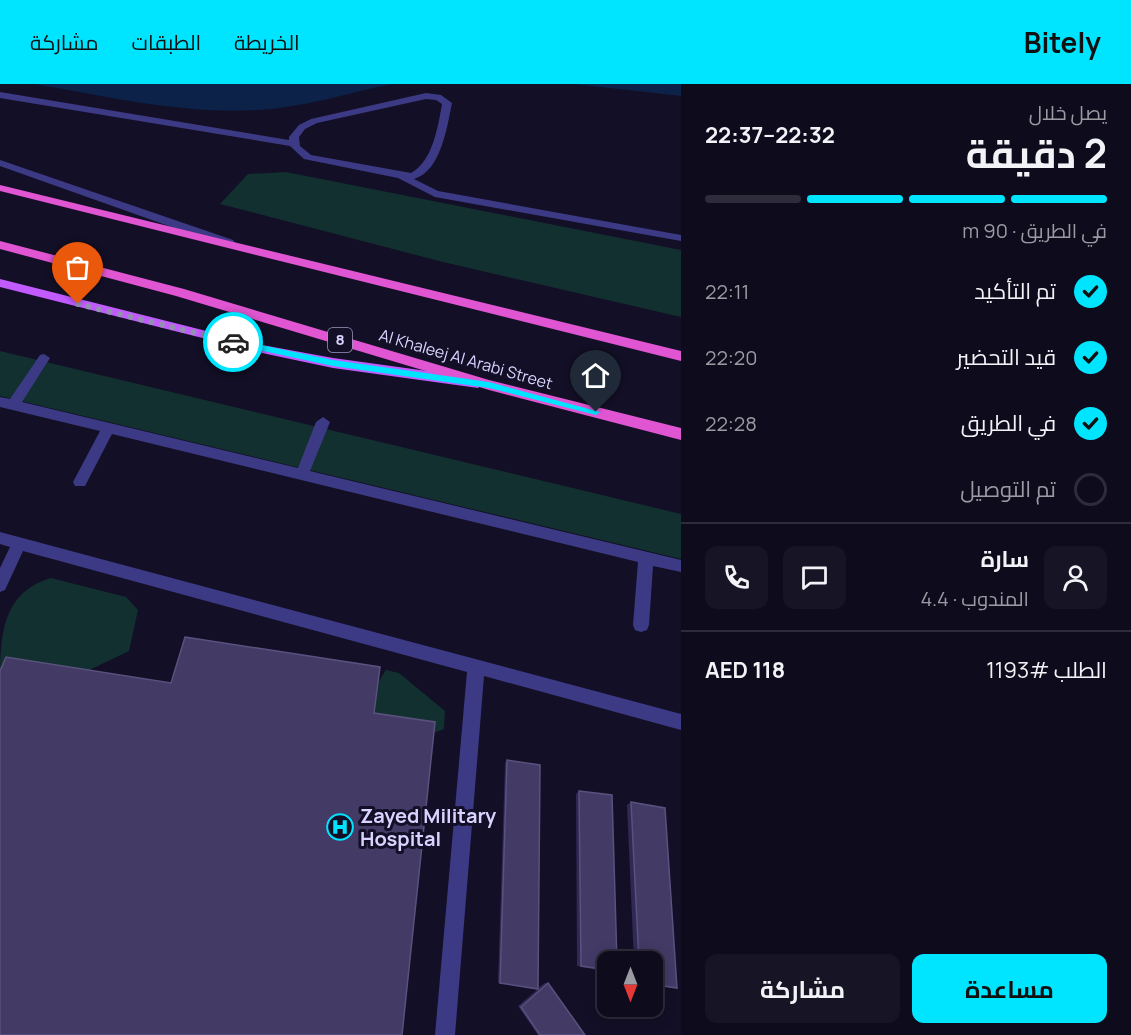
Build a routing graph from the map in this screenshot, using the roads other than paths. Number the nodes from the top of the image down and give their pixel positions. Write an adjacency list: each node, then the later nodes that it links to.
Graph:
1 (0, 95): 2 (lane)
2 (294, 144): 4 (lane); 5 (lane)
3 (0, 163): 9 (lane)
4 (401, 176): 5 (lane); 8 (lane)
5 (414, 176): 7 (lane)
6 (0, 188): 9 (highway)
7 (681, 228)
8 (681, 238)
9 (229, 243): 12 (highway)
10 (0, 245): 14 (highway, Al Khaleej Al Arabi Street / 8)
11 (0, 283): 14 (main road)
12 (681, 356)
13 (44, 358): 15 (lane)
14 (489, 385): 18 (highway, Al Khaleej Al Arabi Street / 8)
15 (7, 404): 17 (lane)
16 (323, 422): 19 (lane)
17 (109, 428): 19 (lane); 20 (lane)
18 (681, 434)
19 (302, 475): 23 (lane)
20 (80, 482)
21 (0, 538): 22 (lane)
22 (19, 543): 25 (lane); 27 (lane)
23 (646, 558): 24 (lane); 26 (lane)
24 (681, 566)
25 (0, 585)
26 (641, 625)
27 (476, 668): 28 (lane); 29 (lane)
28 (681, 722)
29 (445, 1035)

